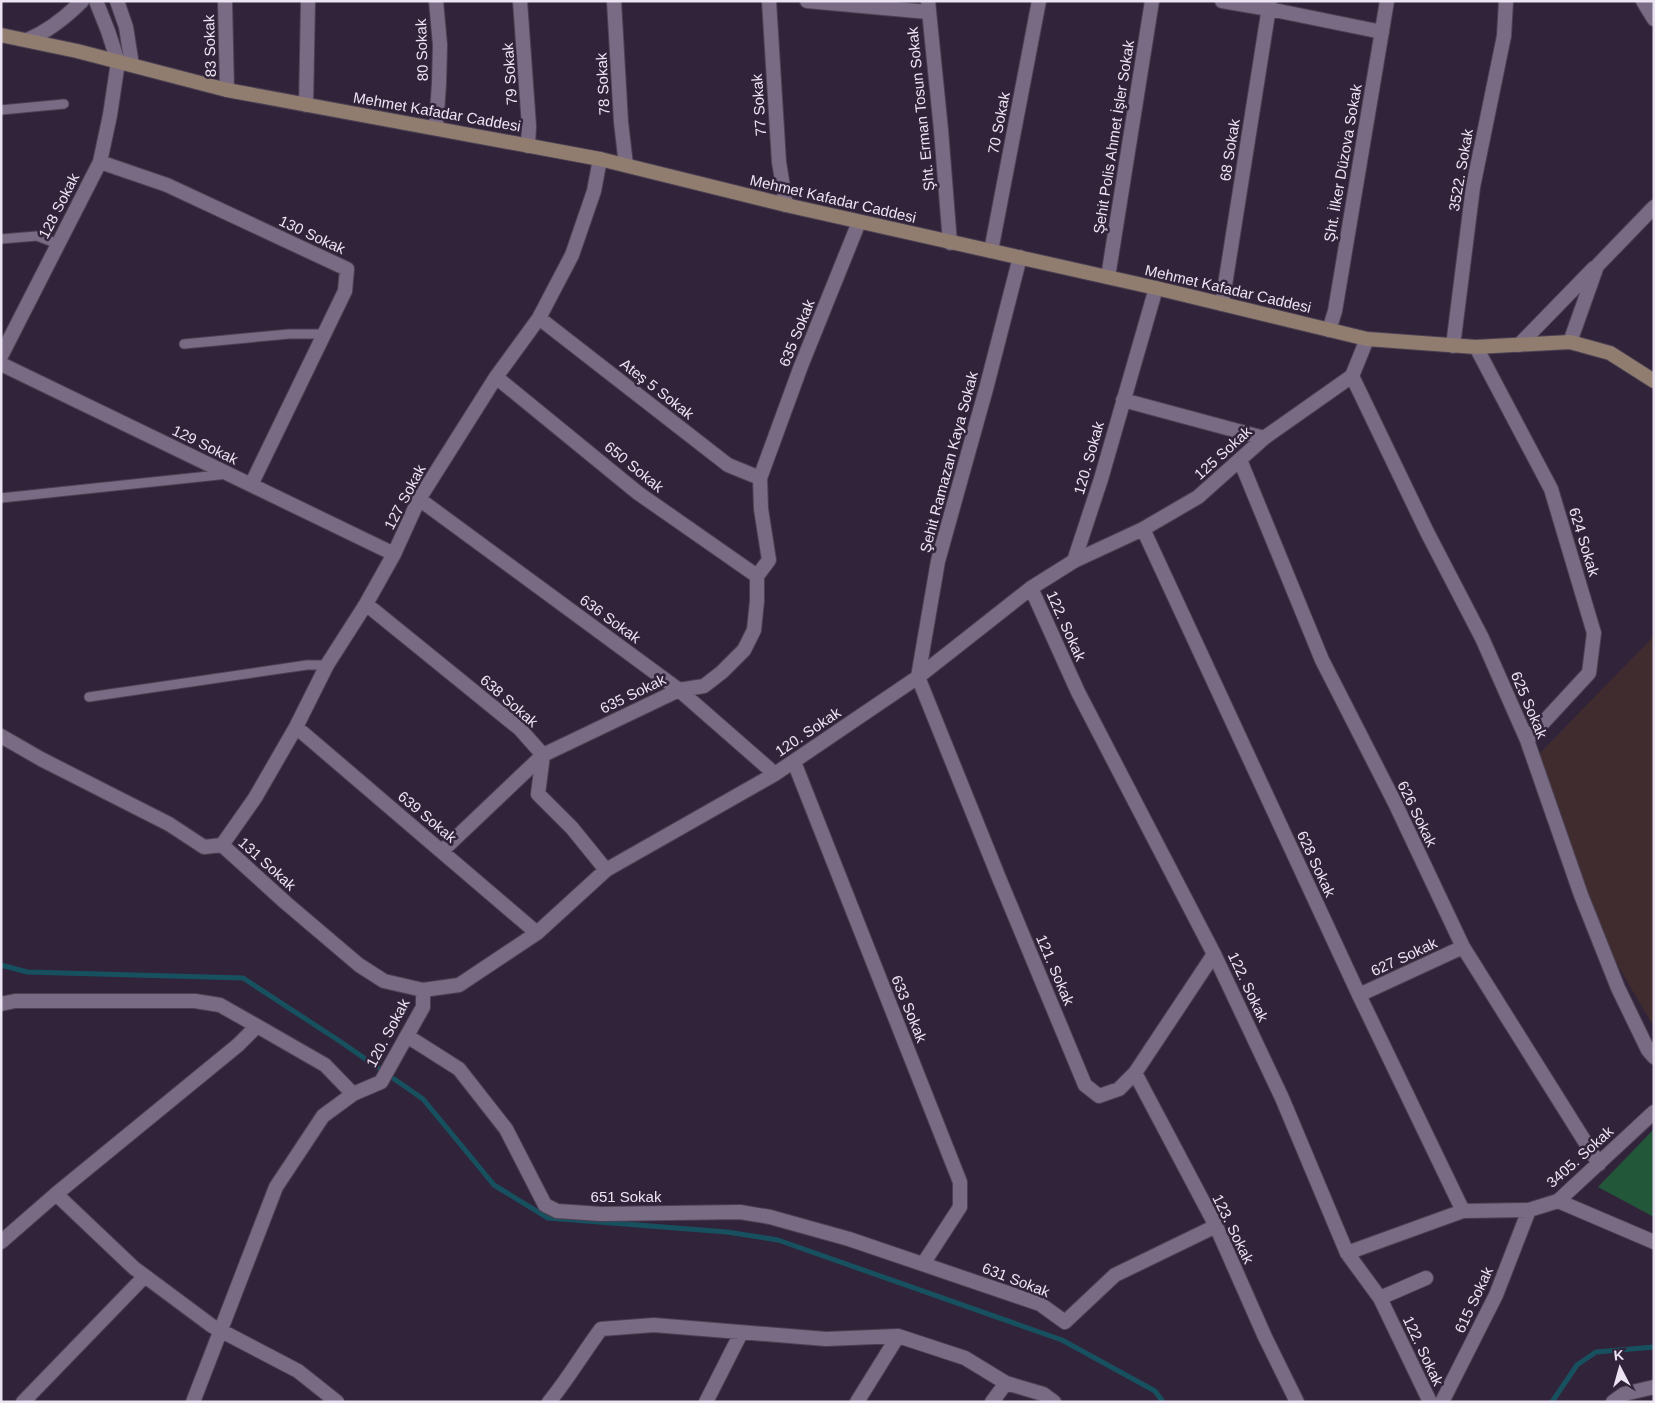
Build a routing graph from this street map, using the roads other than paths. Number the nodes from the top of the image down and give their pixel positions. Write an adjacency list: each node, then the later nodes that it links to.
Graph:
1 (82, 1): 22 (street)
2 (96, 1): 23 (street)
3 (117, 1): 24 (street)
4 (225, 1): 25 (street, 83 Sokak)
5 (308, 1): 27 (street)
6 (436, 1): 29 (street, 80 Sokak)
7 (520, 1): 30 (street, 79 Sokak)
8 (614, 1): 33 (street, 78 Sokak)
9 (770, 1): 34 (street, 77 Sokak)
10 (807, 1): 18 (street)
11 (1039, 1): 40 (street, 70 Sokak)
12 (1152, 1): 43 (street, Şehit Polis Ahmet İşler Sokak)
13 (1222, 1): 17 (street)
14 (1387, 1): 20 (street, Şht. İlker Düzova Sokak)
15 (1506, 1): 53 (street, 3522. Sokak)
16 (1643, 1): 19 (street)
17 (1269, 5): 20 (street); 45 (street, 68 Sokak)
18 (928, 7): 38 (street, Şht. Erman Tosun Sokak)
19 (1654, 19)
20 (1382, 32): 47 (street, Şht. İlker Düzova Sokak)
21 (1, 35): 22 (main road, Mehmet Kafadar Caddesi)
22 (28, 40): 23 (main road, Mehmet Kafadar Caddesi)
23 (118, 62): 24 (main road, Mehmet Kafadar Caddesi); 32 (street, 128 Sokak)
24 (132, 65): 25 (main road, Mehmet Kafadar Caddesi)
25 (227, 90): 27 (main road, Mehmet Kafadar Caddesi)
26 (64, 104): 28 (lane)
27 (306, 105): 29 (main road, Mehmet Kafadar Caddesi)
28 (1, 110)
29 (436, 128): 30 (main road, Mehmet Kafadar Caddesi)
30 (528, 146): 31 (main road, Mehmet Kafadar Caddesi)
31 (600, 159): 33 (main road, Mehmet Kafadar Caddesi); 46 (street, 127 Sokak)
32 (100, 162): 39 (street, 128 Sokak); 48 (street, 130 Sokak)
33 (626, 165): 34 (main road, Mehmet Kafadar Caddesi)
34 (786, 205): 36 (main road, Mehmet Kafadar Caddesi)
35 (1654, 207): 42 (street)
36 (859, 222): 38 (main road, Mehmet Kafadar Caddesi); 64 (street, 635 Sokak)
37 (1, 239): 39 (lane)
38 (950, 243): 40 (main road, Mehmet Kafadar Caddesi)
39 (58, 244): 55 (street, 128 Sokak)
40 (991, 251): 41 (main road, Mehmet Kafadar Caddesi)
41 (1020, 257): 43 (main road, Mehmet Kafadar Caddesi); 75 (street, Şehit Ramazan Kaya Sokak)
42 (1597, 266): 50 (street); 52 (street)
43 (1108, 278): 44 (main road, Mehmet Kafadar Caddesi)
44 (1156, 288): 45 (main road, Mehmet Kafadar Caddesi); 60 (street, 120. Sokak)
45 (1222, 304): 47 (main road, Mehmet Kafadar Caddesi)
46 (539, 318): 58 (street, 127 Sokak); 64 (street, Ateş 5 Sokak)
47 (1329, 330): 49 (main road, Mehmet Kafadar Caddesi)
48 (324, 334): 51 (lane); 65 (street, 130 Sokak)
49 (1367, 339): 53 (main road, Mehmet Kafadar Caddesi); 57 (street)
50 (1570, 342): 52 (main road, Mehmet Kafadar Caddesi); 59 (main road, Mehmet Kafadar Caddesi)
51 (184, 344)
52 (1518, 345): 54 (main road, Mehmet Kafadar Caddesi)
53 (1453, 346): 54 (main road, Mehmet Kafadar Caddesi)
54 (1476, 347): 80 (street, 624 Sokak)
55 (1, 356)
56 (1, 364): 63 (street, 129 Sokak)
57 (1352, 376): 61 (street, 125 Sokak); 80 (street, 625 Sokak)
58 (496, 377): 67 (street, 127 Sokak); 71 (street, 650 Sokak)
59 (1654, 381)
60 (1123, 400): 61 (street); 70 (street, 120. Sokak)
61 (1264, 438): 62 (street, 125 Sokak)
62 (1240, 460): 68 (street, 125 Sokak); 88 (street, 626 Sokak)
63 (228, 474): 65 (street, 129 Sokak); 66 (lane)
64 (760, 478): 71 (street, 635 Sokak)
65 (251, 485): 69 (street, 129 Sokak)
66 (1, 498)
67 (419, 500): 69 (street, 127 Sokak); 76 (street, 636 Sokak)
68 (1143, 529): 70 (street, 125 Sokak); 91 (street, 628 Sokak)
69 (394, 554): 73 (street, 127 Sokak)
70 (1074, 561): 72 (street, 120. Sokak)
71 (757, 576): 76 (street, 635 Sokak)
72 (1031, 588): 75 (street, 120. Sokak); 89 (street, 122. Sokak)
73 (366, 604): 74 (street, 127 Sokak); 81 (street, 638 Sokak)
74 (327, 665): 77 (lane); 78 (street, 127 Sokak)
75 (918, 677): 82 (street, 120. Sokak); 96 (street, 121. Sokak)
76 (679, 690): 81 (street, 635 Sokak); 83 (street, 636 Sokak)
77 (89, 696)
78 (296, 727): 84 (street, 127 Sokak); 85 (street, 639 Sokak)
79 (1, 736): 84 (street, 131 Sokak)
80 (1527, 740): 95 (street, 625 Sokak)
81 (543, 755): 85 (street, 635 Sokak); 86 (street)
82 (794, 762): 83 (street, 120. Sokak); 108 (street, 633 Sokak)
83 (775, 774): 86 (street, 120. Sokak)
84 (222, 845): 90 (street, 131 Sokak)
85 (442, 851): 87 (street, 639 Sokak)
86 (606, 870): 87 (street, 120. Sokak)
87 (537, 933): 90 (street, 120. Sokak)
88 (1463, 947): 91 (street, 627 Sokak); 99 (street, 626 Sokak)
89 (1214, 954): 96 (street, 121. Sokak); 107 (street, 122. Sokak)
90 (423, 990): 94 (street, 120. Sokak)
91 (1359, 995): 102 (street, 628 Sokak)
92 (1, 1004): 93 (street)
93 (257, 1026): 97 (street); 100 (street)
94 (407, 1036): 97 (street, 120. Sokak); 108 (street, 651 Sokak)
95 (1654, 1057)
96 (1135, 1073): 104 (street, 123. Sokak)
97 (353, 1094): 112 (street, 120. Sokak)
98 (1654, 1112): 99 (street, 3405. Sokak)
99 (1599, 1164): 101 (street, 3405. Sokak)
100 (56, 1194): 105 (street); 109 (street)
101 (1558, 1201): 103 (street, 3405. Sokak); 106 (street)
102 (1463, 1210): 103 (street, 3405. Sokak); 107 (street, 3405. Sokak)
103 (1529, 1210): 128 (street, 615 Sokak)
104 (1216, 1226): 108 (street, 631 Sokak); 126 (street, 123. Sokak)
105 (1, 1242)
106 (1654, 1242)
107 (1346, 1253): 111 (street, 122. Sokak)
108 (923, 1264)
109 (145, 1276): 112 (street); 118 (street)
110 (1426, 1278): 111 (street)
111 (1380, 1298): 127 (street, 122. Sokak)
112 (221, 1330): 117 (street); 119 (street, 120. Sokak)
113 (741, 1332): 114 (street); 121 (street); 122 (street)
114 (898, 1336): 115 (street); 123 (street)
115 (1006, 1383): 124 (street); 125 (street)
116 (1654, 1387): 129 (street)
117 (323, 1397): 120 (street)
118 (23, 1402)
119 (193, 1402)
120 (337, 1402)
121 (549, 1402)
122 (706, 1402)
123 (857, 1402)
124 (992, 1402)
125 (1054, 1402)
126 (1297, 1402)
127 (1430, 1402)
128 (1442, 1402)
129 (1612, 1402)

